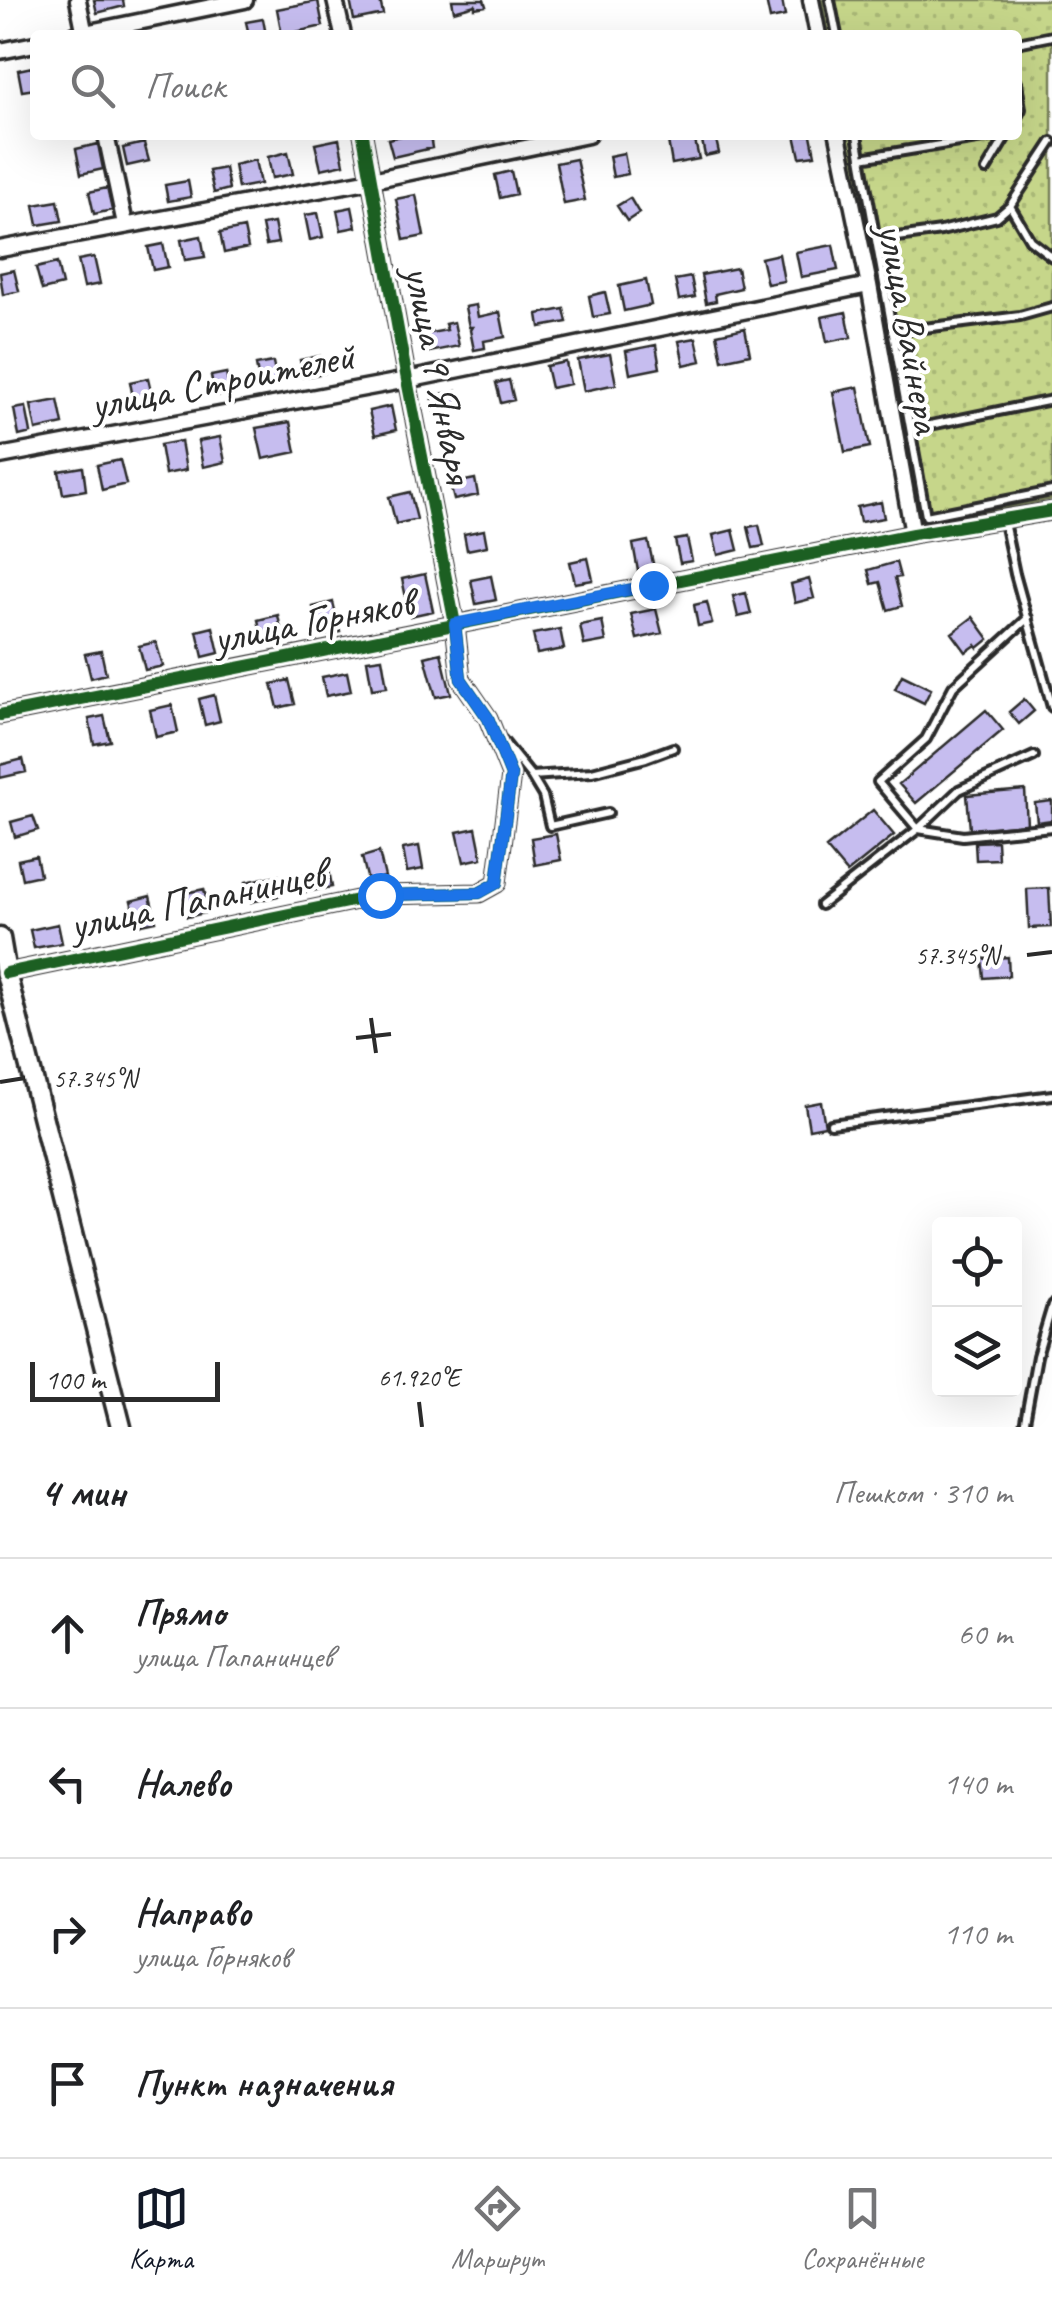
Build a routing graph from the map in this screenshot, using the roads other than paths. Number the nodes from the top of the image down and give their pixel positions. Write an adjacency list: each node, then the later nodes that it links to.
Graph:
1 (78, 0): 6 (street)
2 (245, 0): 7 (street)
3 (336, 0): 8 (street)
4 (811, 0): 9 (street)
5 (830, 0): 10 (lane)
6 (81, 30)
7 (100, 30)
8 (341, 30)
9 (817, 30)
10 (836, 30)
11 (1052, 36): 12 (lane)
12 (1022, 42)
13 (30, 45): 14 (street)
14 (0, 52)
15 (107, 140): 27 (street)
16 (364, 140): 25 (street, улица 9 Января)
17 (564, 140): 25 (street)
18 (839, 140): 31 (street, улица Вайнера)
19 (858, 140): 23 (lane)
20 (973, 140): 23 (lane)
21 (1001, 140): 24 (lane)
22 (1052, 142): 26 (lane)
23 (861, 158): 28 (lane)
24 (986, 170)
25 (372, 180): 27 (street); 34 (street, улица 9 Января)
26 (1010, 206): 28 (lane); 30 (lane)
27 (125, 224): 29 (street)
28 (876, 240): 33 (lane)
29 (0, 248)
30 (1051, 255)
31 (869, 285): 34 (street, улица Строителей); 41 (street, улица Вайнера)
32 (1052, 307): 33 (lane)
33 (892, 332): 36 (lane)
34 (407, 380): 37 (street, улица Строителей); 43 (street, улица 9 Января)
35 (1052, 400): 36 (lane)
36 (911, 429): 38 (lane)
37 (0, 456)
38 (1052, 491)
39 (1052, 512): 40 (street, улица Горняков)
40 (1004, 521): 41 (street, улица Горняков); 42 (lane)
41 (912, 534): 43 (street, улица Горняков)
42 (1028, 618): 44 (lane); 52 (lane)
43 (455, 624): 45 (street, улица Горняков); 46 (street, улица 9 Января)
44 (1052, 707)
45 (0, 715)
46 (492, 727): 49 (lane); 53 (street, улица 9 Января)
47 (673, 748): 49 (lane)
48 (1034, 756): 52 (lane)
49 (531, 776): 50 (lane)
50 (608, 813)
51 (1052, 827): 52 (lane)
52 (918, 829): 54 (lane)
53 (501, 861): 56 (street, улица Папанинцев)
54 (821, 905)
55 (0, 938): 56 (street)
56 (3, 974): 60 (street)
57 (1052, 1094): 58 (lane)
58 (831, 1124)
59 (1052, 1306): 61 (lane)
60 (121, 1427)
61 (1024, 1427)

